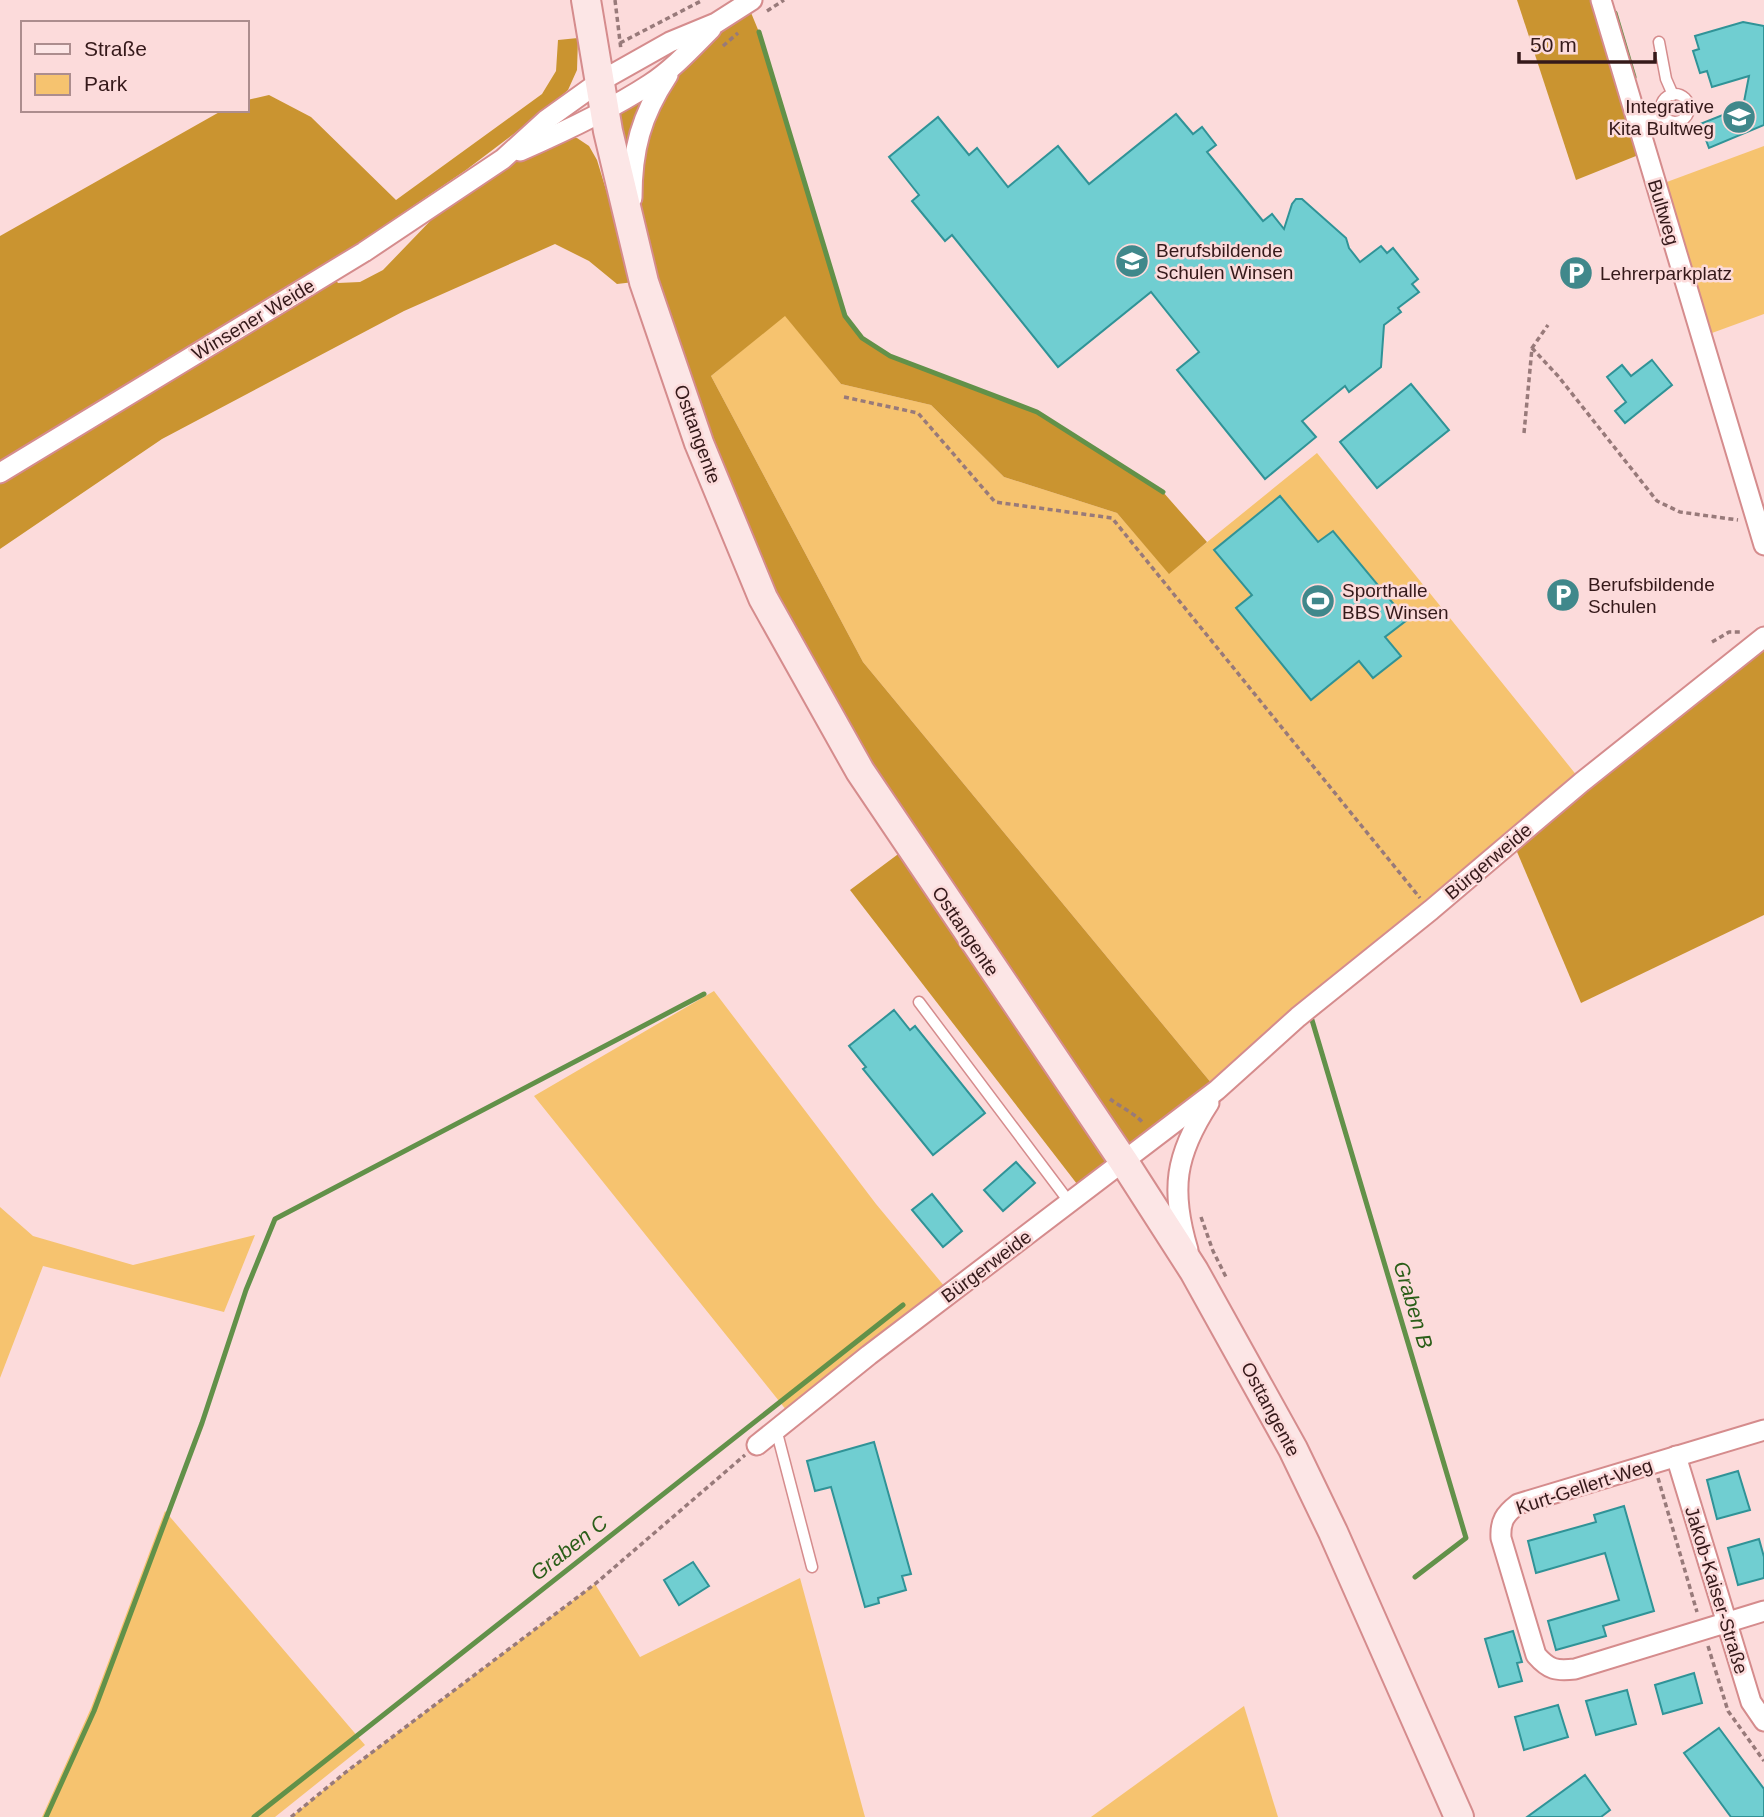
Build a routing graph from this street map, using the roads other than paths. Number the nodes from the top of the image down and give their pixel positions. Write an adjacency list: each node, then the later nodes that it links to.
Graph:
1 (586, 0): 8 (main road, Osttangente)
2 (1601, 0): 10 (street, Bultweg)
3 (759, 6): 4 (street)
4 (716, 23): 6 (street); 8 (street)
5 (1659, 42): 7 (lane)
6 (676, 64): 8 (street); 12 (street)
7 (1673, 95): 9 (lane); 9 (lane)
8 (601, 96): 11 (street, Winsener Weide); 11 (street, Winsener Weide); 12 (main road, Osttangente)
9 (1664, 116): 10 (lane)
10 (1636, 119): 14 (street, Bultweg)
11 (503, 159): 13 (street, Winsener Weide)
12 (631, 234): 18 (main road, Osttangente)
13 (0, 473)
14 (1764, 545)
15 (1764, 637): 17 (street, Bürgerweide)
16 (919, 1002): 19 (lane)
17 (1217, 1090): 18 (street, Bürgerweide); 20 (street, Bürgerweide)
18 (1124, 1162): 19 (street, Bürgerweide); 20 (main road, Osttangente)
19 (1070, 1203): 21 (street, Bürgerweide)
20 (1194, 1271): 29 (main road, Osttangente)
21 (776, 1429): 23 (street, Bürgerweide); 25 (lane)
22 (1764, 1430): 24 (street, Kurt-Gellert-Weg)
23 (757, 1445)
24 (1676, 1456): 27 (street, Jakob-Kaiser-Straße); 27 (street, Kurt-Gellert-Weg)
25 (812, 1567)
26 (1764, 1611): 27 (street, Kurt-Gellert-Weg)
27 (1726, 1622): 28 (street, Jakob-Kaiser-Straße)
28 (1764, 1721)
29 (1458, 1817)

